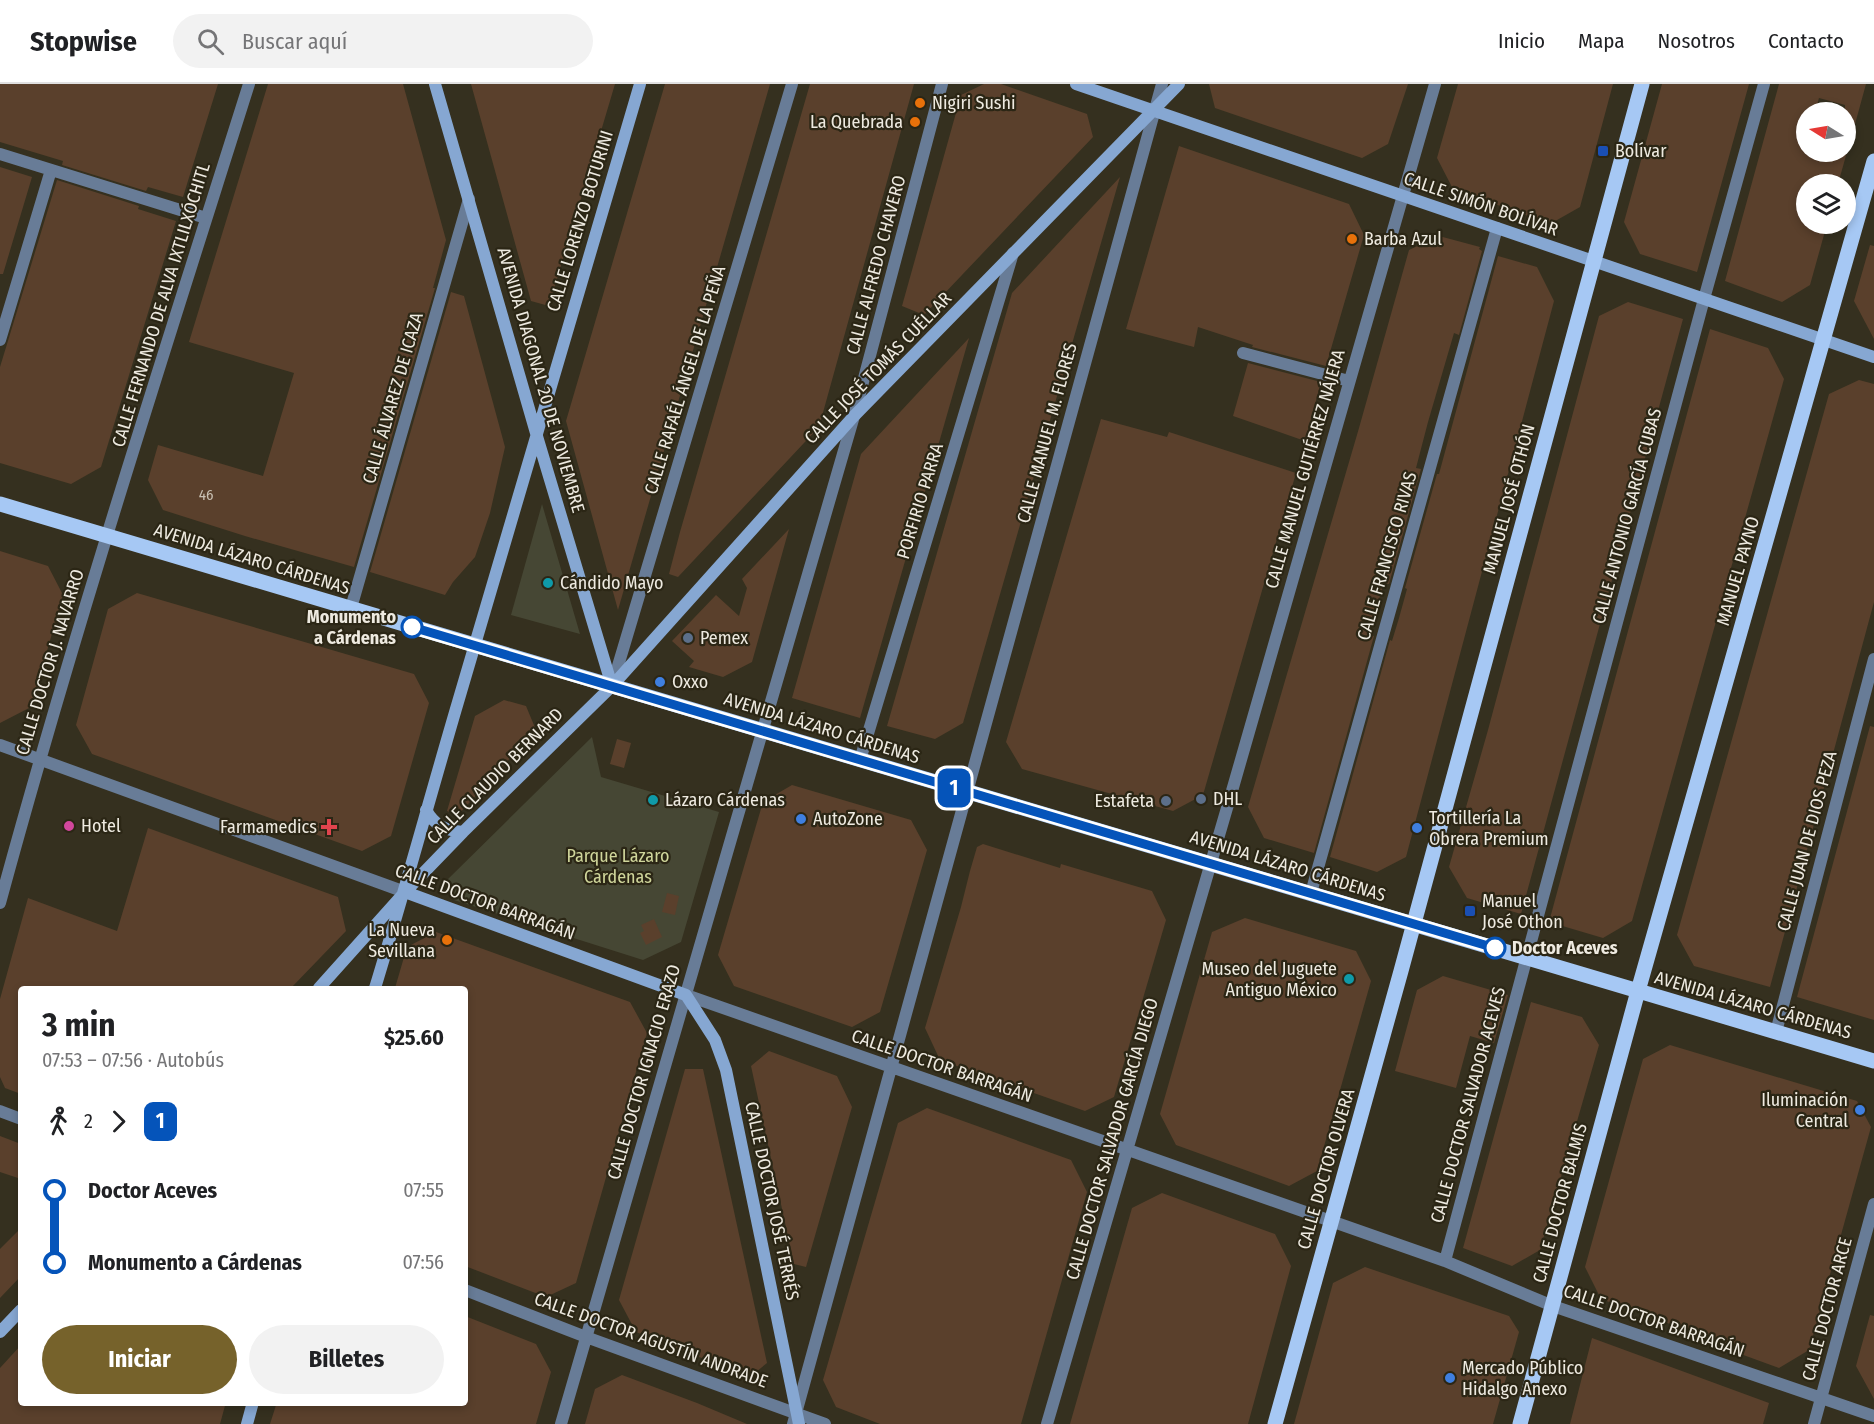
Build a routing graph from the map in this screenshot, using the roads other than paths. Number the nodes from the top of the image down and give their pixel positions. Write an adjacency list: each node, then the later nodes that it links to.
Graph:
1 (249, 84): 18 (street, CALLE FERNANDO DE ALVA IXTLILXÓCHITL)
2 (435, 84): 17 (street, AVENIDA DIAGONAL 20 DE NOVIEMBRE)
3 (640, 84): 29 (street, CALLE LORENZO BOTURINI)
4 (792, 84): 35 (street, CALLE RAFAÉL ÁNGEL DE LA PEÑA)
5 (942, 84): 28 (street, CALLE ALFREDO CHAVERO)
6 (1076, 84): 12 (street, CALLE SIMÓN BOLÍVAR)
7 (1162, 84): 12 (street, CALLE MANUEL M. FLORES)
8 (1179, 84): 12 (street, CALLE JOSÉ TOMÁS CUÉLLAR)
9 (1435, 84): 16 (street, CALLE MANUEL GUTIÉRREZ NÁJERA)
10 (1642, 84): 21 (main road, MANUEL JOSÉ OTHÓN)
11 (1764, 84): 22 (street, CALLE ANTONIO GARCÍA CUBAS)
12 (1154, 111): 16 (street, CALLE SIMÓN BOLÍVAR); 20 (street, CALLE JOSÉ TOMÁS CUÉLLAR); 40 (street, CALLE MANUEL M. FLORES)
13 (0, 154): 15 (street)
14 (1874, 161): 24 (main road, MANUEL PAYNO)
15 (51, 170): 18 (street); 23 (street)
16 (1402, 197): 19 (street, CALLE SIMÓN BOLÍVAR); 27 (street, CALLE MANUEL GUTIÉRREZ NÁJERA)
17 (470, 199): 29 (street, AVENIDA DIAGONAL 20 DE NOVIEMBRE); 32 (street, CALLE ÁLVAREZ DE ICAZA)
18 (206, 218): 31 (street, CALLE FERNANDO DE ALVA IXTLILXÓCHITL)
19 (1497, 228): 21 (street, CALLE SIMÓN BOLÍVAR); 45 (street, CALLE FRANCISCO RIVAS)
20 (1013, 253): 28 (street, CALLE JOSÉ TOMÁS CUÉLLAR); 39 (street, PORFIRIO PARRA)
21 (1594, 261): 22 (street, CALLE SIMÓN BOLÍVAR); 47 (main road, MANUEL JOSÉ OTHÓN)
22 (1704, 299): 24 (street, CALLE SIMÓN BOLÍVAR); 48 (street, CALLE ANTONIO GARCÍA CUBAS)
23 (0, 340)
24 (1824, 341): 26 (street, CALLE SIMÓN BOLÍVAR); 51 (main road, MANUEL PAYNO)
25 (1243, 353): 27 (street)
26 (1874, 357)
27 (1349, 381): 43 (street, CALLE MANUEL GUTIÉRREZ NÁJERA)
28 (854, 416): 35 (street, CALLE JOSÉ TOMÁS CUÉLLAR); 36 (street, CALLE ALFREDO CHAVERO)
29 (536, 434): 33 (street, CALLE LORENZO BOTURINI); 35 (street, AVENIDA DIAGONAL 20 DE NOVIEMBRE)
30 (0, 504): 31 (main road, AVENIDA LÁZARO CÁRDENAS)
31 (107, 536): 32 (main road, AVENIDA LÁZARO CÁRDENAS); 38 (street, CALLE DOCTOR J. NAVARRO)
32 (351, 608): 33 (main road, AVENIDA LÁZARO CÁRDENAS)
33 (474, 645): 35 (main road, AVENIDA LÁZARO CÁRDENAS); 41 (street, CALLE LORENZO BOTURINI)
34 (1874, 659): 53 (street, CALLE JUAN DE DIOS PEZA)
35 (612, 686): 36 (main road, AVENIDA LÁZARO CÁRDENAS); 42 (street, CALLE CLAUDIO BERNARD)
36 (764, 731): 39 (main road, AVENIDA LÁZARO CÁRDENAS); 52 (street, CALLE DOCTOR IGNACIO ERAZO)
37 (0, 745): 38 (street, CALLE DOCTOR BARRAGÁN)
38 (39, 759): 44 (street, CALLE DOCTOR BARRAGÁN); 46 (street, CALLE DOCTOR J. NAVARRO)
39 (860, 760): 40 (main road, AVENIDA LÁZARO CÁRDENAS)
40 (967, 791): 43 (main road, AVENIDA LÁZARO CÁRDENAS); 55 (street, CALLE MANUEL M. FLORES)
41 (426, 810): 42 (street); 44 (street, CALLE LORENZO BOTURINI)
42 (463, 832): 44 (street, CALLE CLAUDIO BERNARD)
43 (1211, 864): 45 (main road, AVENIDA LÁZARO CÁRDENAS); 58 (street, CALLE DOCTOR SALVADOR GARCÍA DIEGO)
44 (405, 892): 49 (street, CALLE CLAUDIO BERNARD); 50 (street, CALLE LORENZO BOTURINI); 52 (street, CALLE DOCTOR BARRAGÁN)
45 (1311, 893): 47 (main road, AVENIDA LÁZARO CÁRDENAS)
46 (0, 903)
47 (1414, 924): 48 (main road, AVENIDA LÁZARO CÁRDENAS); 60 (main road, CALLE DOCTOR OLVERA)
48 (1526, 958): 51 (main road, AVENIDA LÁZARO CÁRDENAS); 61 (street, CALLE DOCTOR SALVADOR ACEVES)
49 (321, 986)
50 (376, 986)
51 (1638, 991): 53 (main road, AVENIDA LÁZARO CÁRDENAS); 63 (main road, CALLE DOCTOR BALMIS)
52 (686, 995): 55 (street, CALLE DOCTOR BARRAGÁN); 66 (street, CALLE DOCTOR IGNACIO ERAZO); 70 (street, CALLE DOCTOR JOSÉ TERRÉS)
53 (1776, 1032): 54 (main road, AVENIDA LÁZARO CÁRDENAS)
54 (1874, 1061)
55 (891, 1067): 58 (street, CALLE DOCTOR BARRAGÁN); 70 (street, CALLE MANUEL M. FLORES)
56 (0, 1111): 57 (street)
57 (18, 1118)
58 (1127, 1149): 60 (street, CALLE DOCTOR BARRAGÁN); 74 (street, CALLE DOCTOR SALVADOR GARCÍA DIEGO)
59 (1874, 1204): 67 (street, CALLE DOCTOR ARCE)
60 (1331, 1222): 61 (street, CALLE DOCTOR BARRAGÁN); 75 (main road, CALLE DOCTOR OLVERA)
61 (1444, 1261): 63 (street, CALLE DOCTOR BARRAGÁN)
62 (468, 1291): 66 (street, CALLE DOCTOR AGUSTÍN ANDRADE)
63 (1553, 1306): 67 (street, CALLE DOCTOR BARRAGÁN); 76 (main road, CALLE DOCTOR BALMIS)
64 (18, 1313): 65 (street)
65 (0, 1332)
66 (586, 1336): 70 (street, CALLE DOCTOR AGUSTÍN ANDRADE); 72 (street, CALLE DOCTOR IGNACIO ERAZO)
67 (1822, 1397): 69 (street, CALLE DOCTOR BARRAGÁN); 77 (street, CALLE DOCTOR ARCE)
68 (252, 1406): 71 (street)
69 (1874, 1416)
70 (796, 1420): 73 (street, CALLE DOCTOR AGUSTÍN ANDRADE)
71 (247, 1424)
72 (561, 1424)
73 (825, 1424)
74 (1047, 1424)
75 (1275, 1424)
76 (1520, 1424)
77 (1814, 1424)

